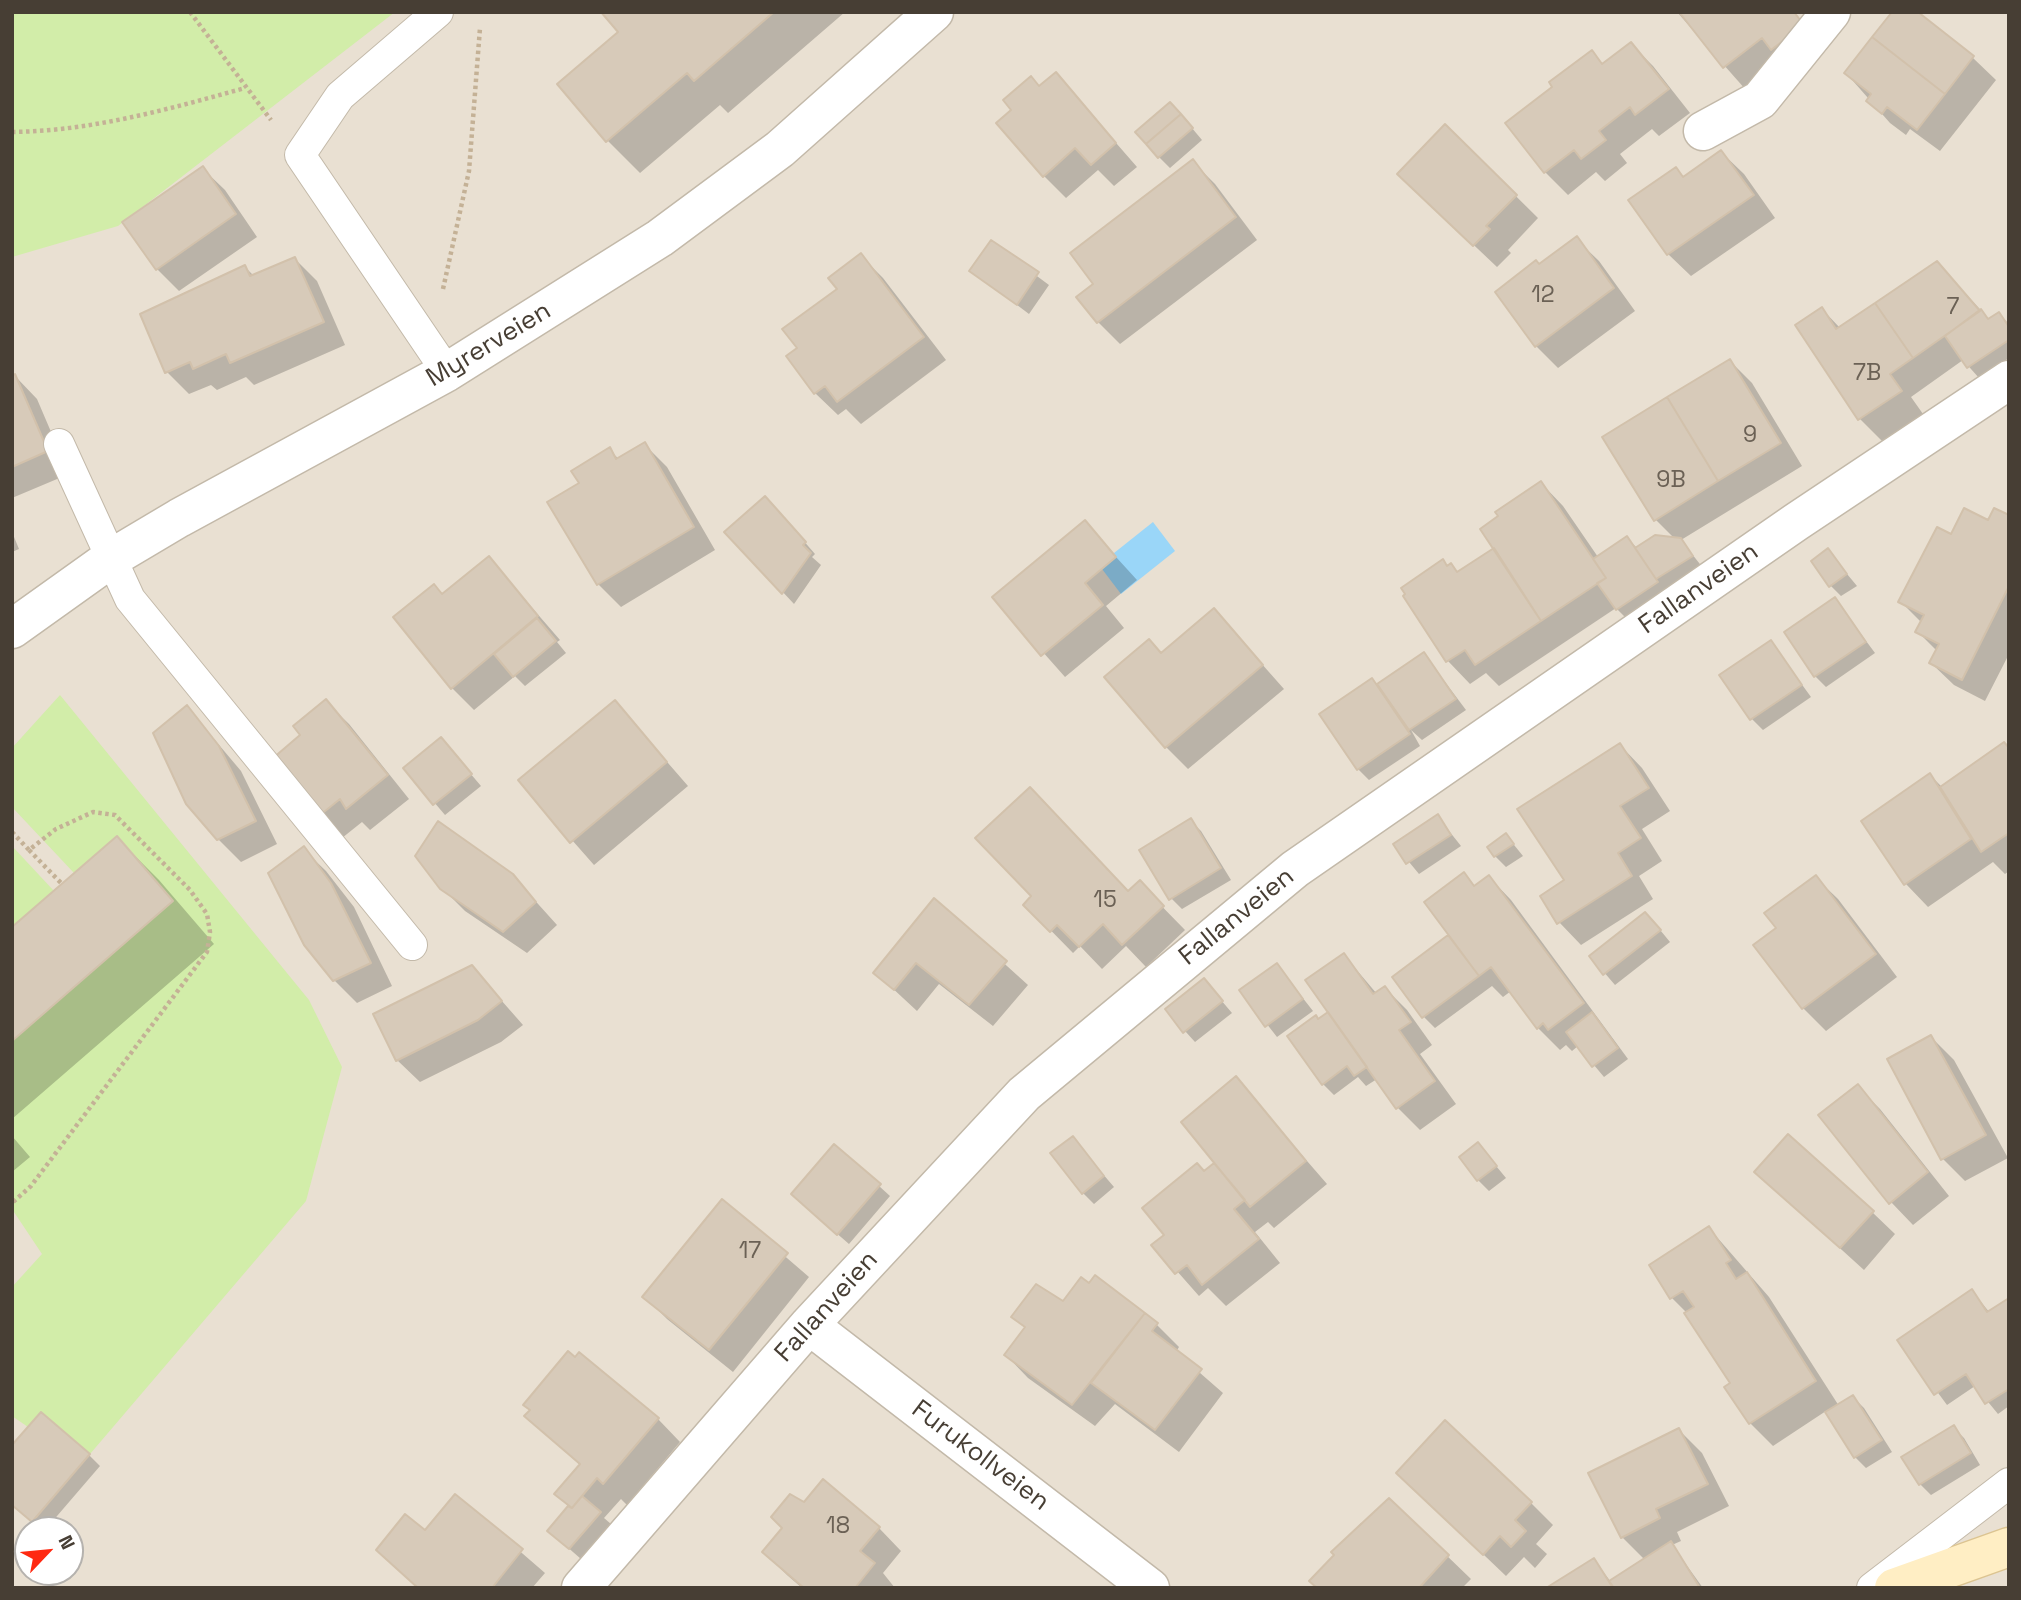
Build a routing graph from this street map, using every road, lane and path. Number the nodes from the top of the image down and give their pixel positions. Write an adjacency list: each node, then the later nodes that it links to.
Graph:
1 (190, 12): 7 (path)
2 (438, 12): 9 (lane)
3 (934, 12): 9 (street, Myrerveien)
4 (1831, 12): 6 (street)
5 (481, 32): 8 (path)
6 (1703, 131)
7 (12, 132)
8 (439, 302)
9 (447, 372): 12 (street, Myrerveien)
10 (2009, 380): 19 (street, Fallanveien)
11 (59, 444): 12 (lane)
12 (110, 559): 13 (street, Myrerveien); 17 (lane)
13 (12, 629)
14 (12, 832): 15 (path)
15 (29, 850): 16 (path); 18 (path)
16 (62, 884)
17 (412, 945)
18 (12, 1203)
19 (809, 1325): 22 (street, Fallanveien); 23 (street, Furukollveien)
20 (2009, 1483): 24 (lane)
21 (2009, 1547): 25 (street)
22 (581, 1588)
23 (1150, 1588)
24 (1872, 1588)
25 (1894, 1588)

